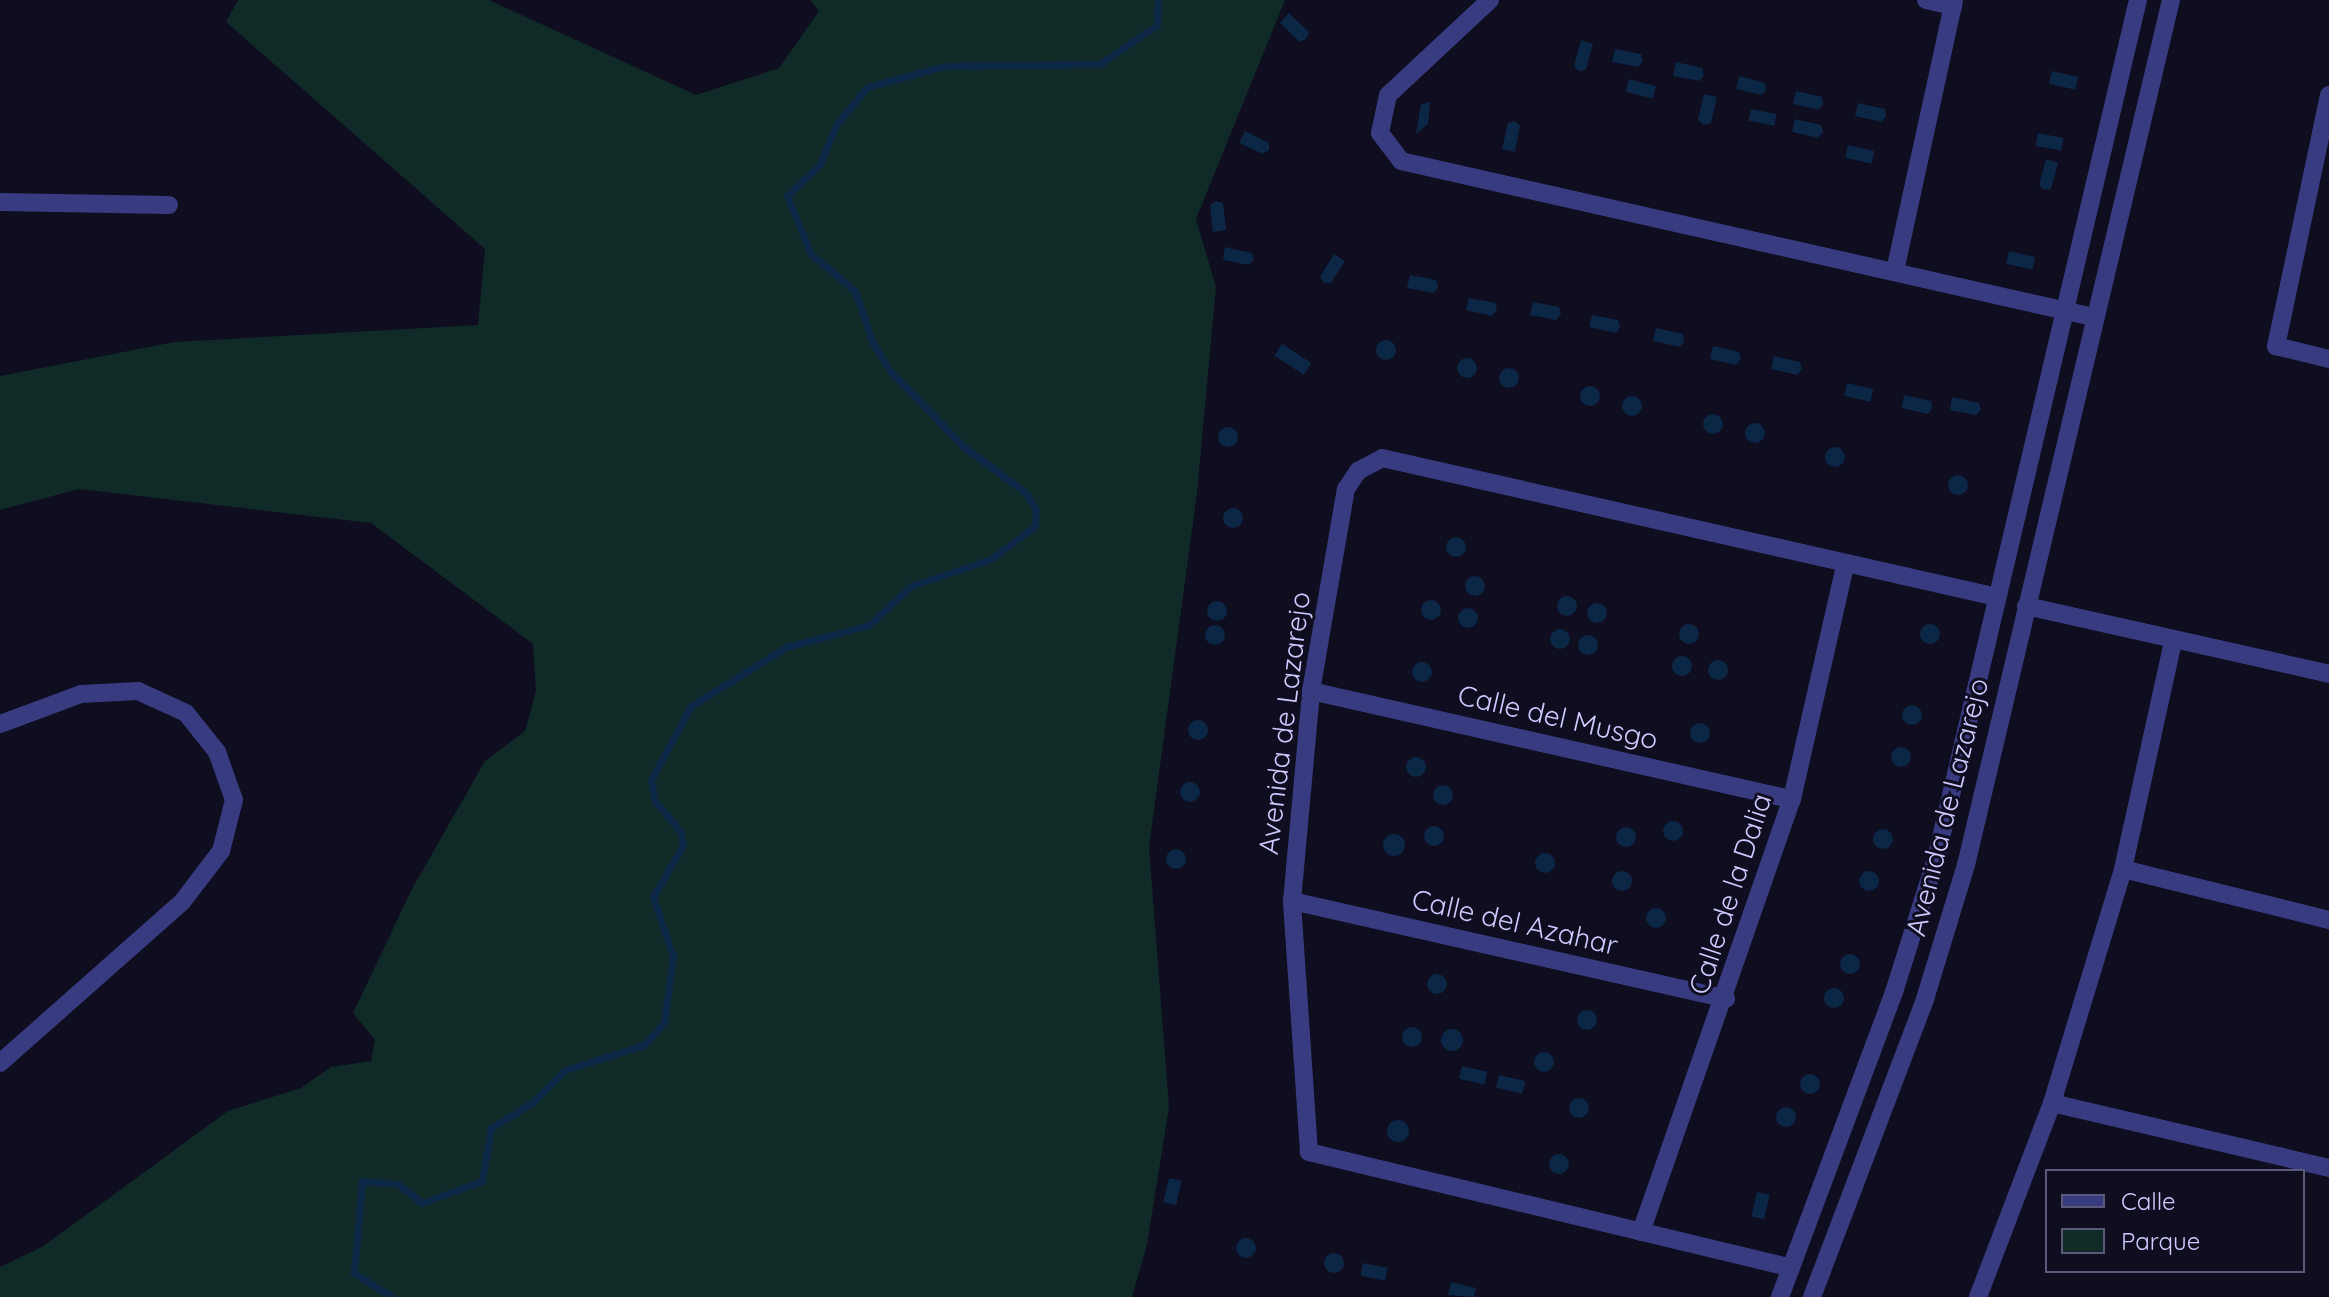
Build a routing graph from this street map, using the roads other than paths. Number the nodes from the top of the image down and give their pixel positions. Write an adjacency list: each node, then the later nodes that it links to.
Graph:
1 (1490, 0): 9 (street)
2 (1926, 0): 5 (street)
3 (2138, 0): 10 (street, Avenida de Lazarejo)
4 (2171, 0): 11 (street, Avenida de Lazarejo)
5 (1954, 3): 9 (street)
6 (2329, 95): 12 (street)
7 (0, 202): 8 (street)
8 (169, 205)
9 (1895, 271): 10 (street)
10 (2064, 308): 11 (street); 14 (street, Avenida de Lazarejo)
11 (2093, 317): 15 (street, Avenida de Lazarejo)
12 (2329, 359)
13 (1845, 565): 14 (street, Avenida de Lazarejo); 18 (street, Avenida de Lazarejo); 20 (street, Calle de la Dalia)
14 (1997, 597): 29 (street, Avenida de Lazarejo)
15 (2026, 606): 16 (street); 31 (street, Avenida de Lazarejo)
16 (2173, 641): 17 (street); 21 (street)
17 (2329, 674)
18 (1311, 691): 20 (street, Calle del Musgo); 22 (street, Avenida de Lazarejo)
19 (0, 724): 25 (street)
20 (1792, 799): 24 (street, Calle de la Dalia)
21 (2123, 869): 23 (street); 26 (street)
22 (1292, 901): 24 (street, Calle del Azahar); 28 (street, Avenida de Lazarejo)
23 (2329, 920)
24 (1726, 999): 28 (street, Calle de la Dalia)
25 (0, 1063)
26 (2052, 1103): 27 (street); 32 (street)
27 (2329, 1168)
28 (1641, 1232): 29 (street, Avenida de Lazarejo)
29 (1788, 1267): 30 (street, Avenida de Lazarejo)
30 (1780, 1297)
31 (1812, 1297)
32 (1978, 1297)

